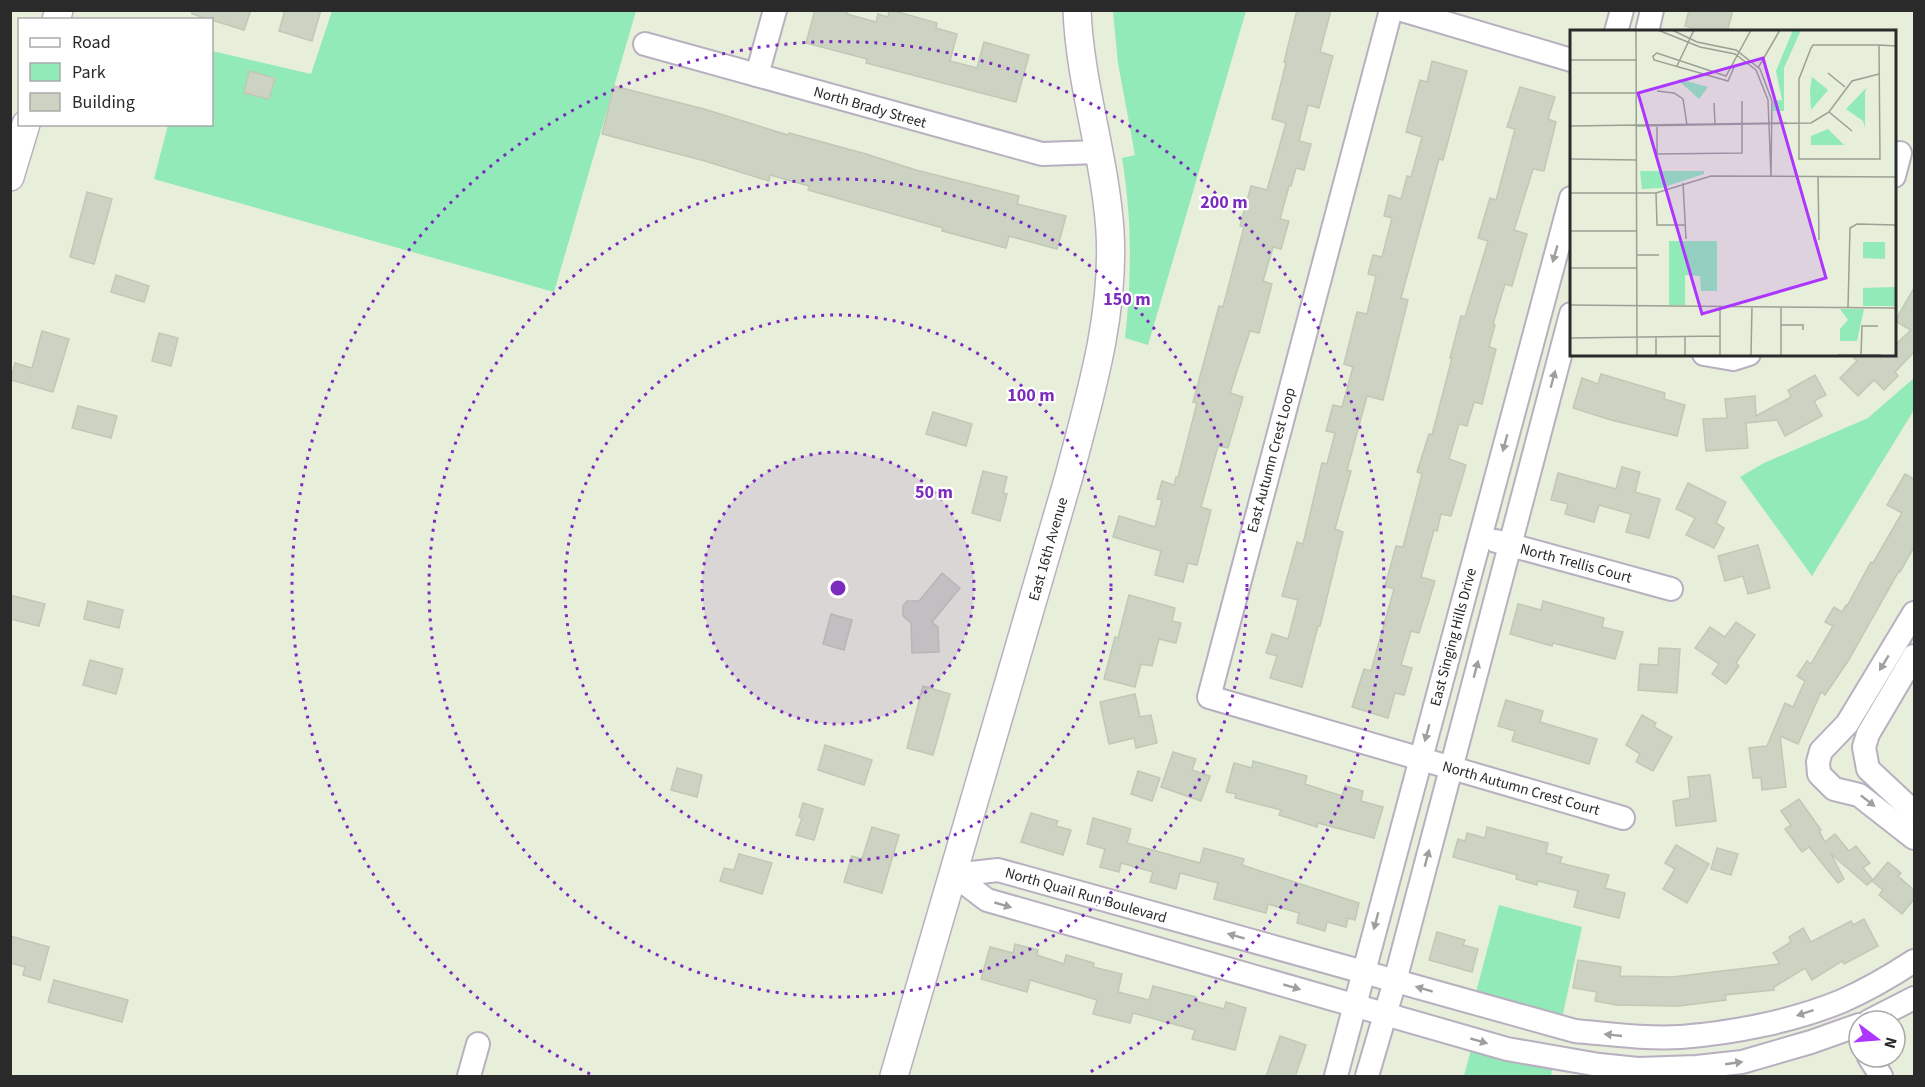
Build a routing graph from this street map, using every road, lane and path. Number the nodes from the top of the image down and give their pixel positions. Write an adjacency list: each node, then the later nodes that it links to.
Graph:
1 (775, 10): 11 (street)
2 (1077, 10): 13 (street, East 16th Avenue)
3 (1391, 10): 28 (street, East Autumn Crest Loop)
4 (1402, 10): 10 (street)
5 (1622, 10): 7 (street)
6 (1652, 10): 8 (street)
7 (1617, 30)
8 (1647, 30)
9 (645, 44): 11 (street, North Brady Street)
10 (1570, 60)
11 (757, 75): 13 (street, North Brady Street)
12 (25, 126): 15 (street)
13 (1098, 152): 33 (street, East 16th Avenue)
14 (1900, 153): 16 (street)
15 (12, 167)
16 (1895, 169)
17 (1570, 202): 18 (street, East Singing Hills Drive, one-way to 18)
18 (1540, 309): 19 (street); 23 (street, East Singing Hills Drive, one-way to 23)
19 (1570, 317)
20 (1570, 321): 24 (street, East Singing Hills Drive, one-way to 20)
21 (1716, 356): 22 (street)
22 (1743, 356)
23 (1480, 537): 24 (street, North Trellis Court); 28 (street, East Singing Hills Drive, one-way to 28)
24 (1509, 545): 25 (street, North Trellis Court); 29 (street, East Singing Hills Drive, one-way to 24)
25 (1671, 589)
26 (1914, 613): 32 (street, one-way to 32)
27 (1914, 656): 30 (street)
28 (1420, 758): 29 (street, North Autumn Crest Court); 35 (street, East Singing Hills Drive, one-way to 35)
29 (1451, 767): 31 (street, North Autumn Crest Court); 36 (street, East Singing Hills Drive, one-way to 29)
30 (1914, 812)
31 (1623, 818)
32 (1914, 838)
33 (954, 875): 35 (street, North Quail Run Boulevard, one-way to 33); 39 (street, one-way to 39); 46 (street, East 16th Avenue)
34 (1914, 961): 38 (street, North Quail Run Boulevard)
35 (1362, 972): 36 (street, North Quail Run Boulevard); 39 (street, East Singing Hills Drive)
36 (1395, 981): 38 (street, North Quail Run Boulevard, one-way to 36); 42 (street, East Singing Hills Drive)
37 (1914, 998): 41 (street)
38 (1841, 1001): 40 (street)
39 (1353, 1005): 42 (street); 47 (street, East Singing Hills Drive)
40 (1847, 1009)
41 (1894, 1009)
42 (1385, 1014): 43 (street, one-way to 43); 48 (street, East Singing Hills Drive)
43 (1847, 1031)
44 (478, 1044): 45 (street)
45 (469, 1077)
46 (894, 1077)
47 (1336, 1077)
48 (1367, 1077)

